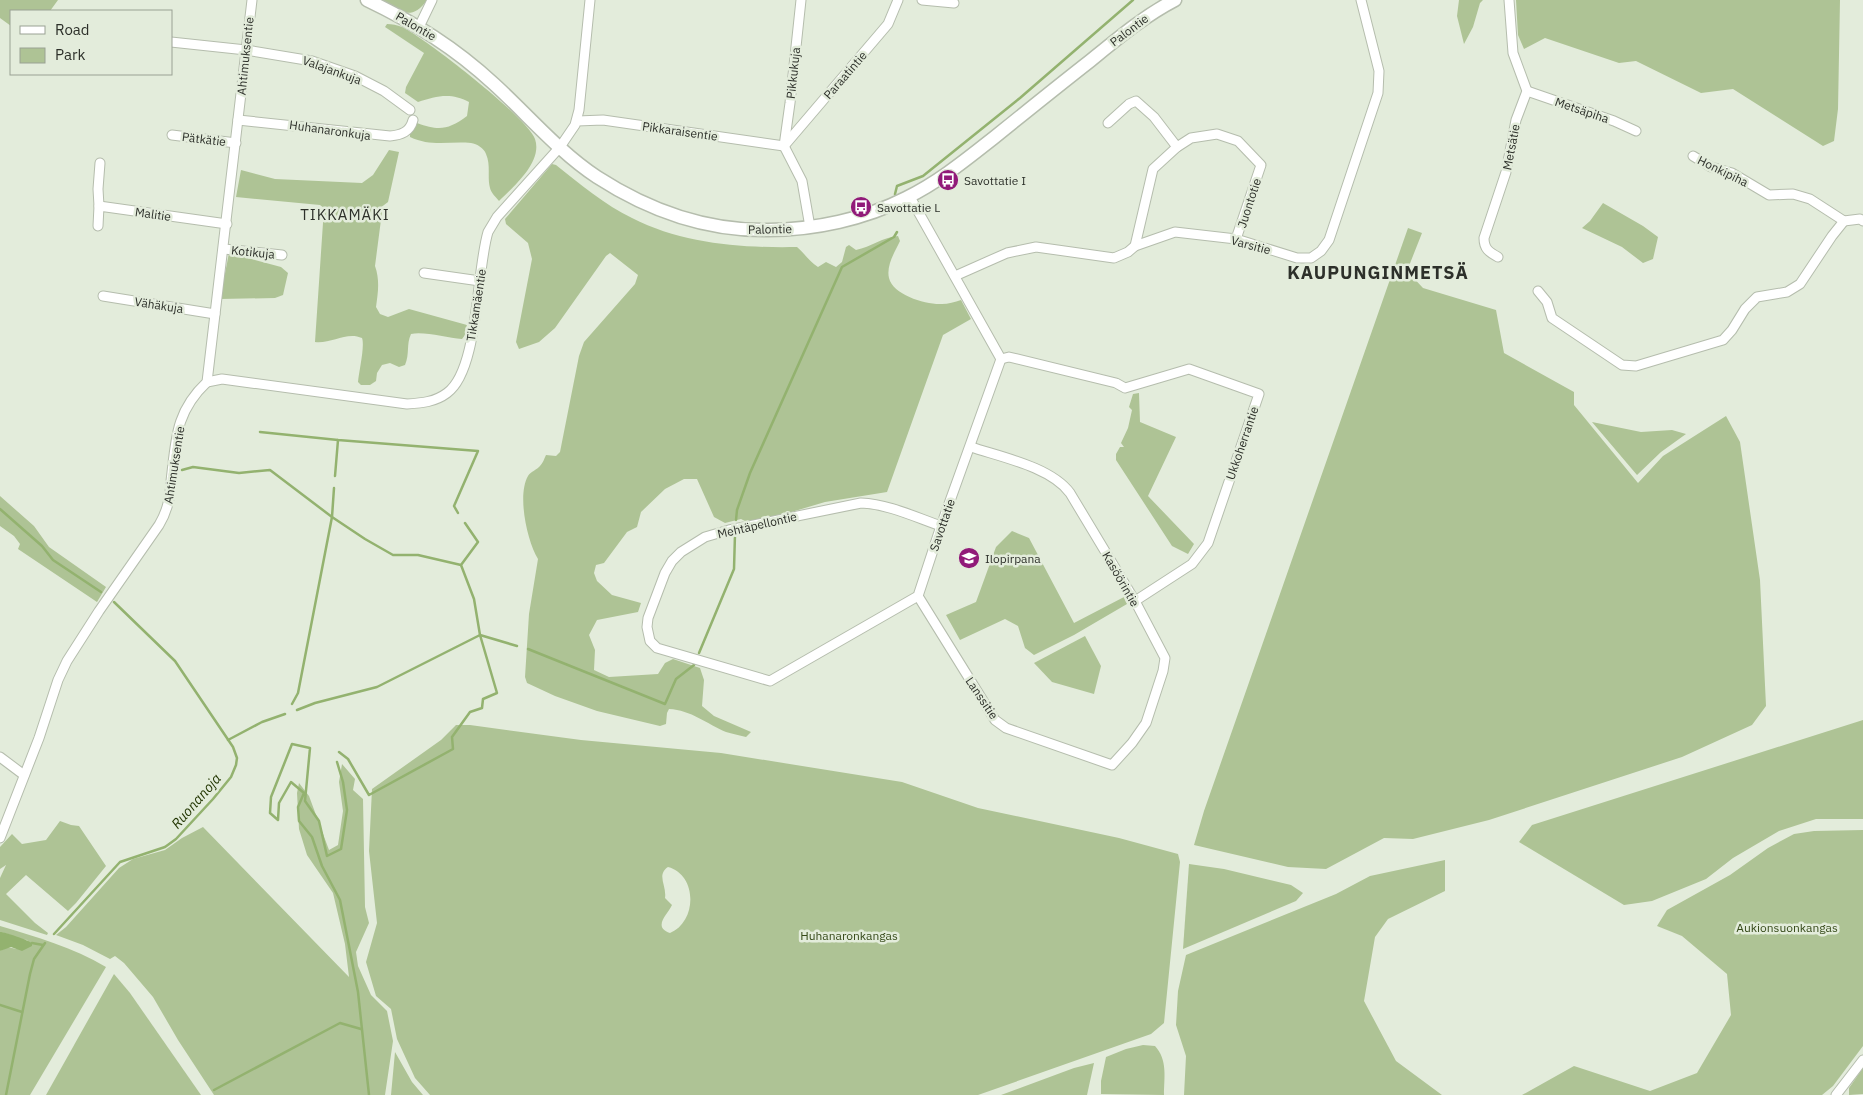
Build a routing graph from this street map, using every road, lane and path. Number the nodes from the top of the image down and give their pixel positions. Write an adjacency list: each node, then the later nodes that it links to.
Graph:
1 (252, 0): 14 (street, Ahtimuksentie)
2 (367, 0): 12 (street, Palontie)
3 (432, 0): 12 (street)
4 (590, 0): 19 (street, Tikkamäentie)
5 (801, 0): 24 (street, Pikkukuja)
6 (898, 0): 24 (street, Paraatintie)
7 (922, 0): 11 (street)
8 (1175, 0): 29 (street, Palontie)
9 (1361, 0): 36 (street, Varsitie)
10 (1509, 0): 15 (street)
11 (954, 3)
12 (419, 27): 25 (street, Palontie)
13 (172, 42): 14 (street, Valajankuja)
14 (246, 50): 16 (street, Valajankuja); 17 (street, Ahtimuksentie)
15 (1527, 92): 21 (street, Metsäpiha); 40 (street, Metsätie)
16 (410, 110)
17 (238, 120): 18 (street, Huhanaronkuja); 23 (street, Ahtimuksentie)
18 (413, 120)
19 (577, 121): 24 (street, Pikkaraisentie); 25 (street, Tikkamäentie)
20 (1108, 123): 26 (street)
21 (1636, 131)
22 (172, 135): 23 (street, Pätkätie)
23 (236, 143): 33 (street, Ahtimuksentie)
24 (784, 146): 35 (street)
25 (560, 147): 35 (street, Palontie); 43 (street, Tikkamäentie)
26 (1177, 147): 36 (street, Juontotie); 37 (street, Juontotie)
27 (1693, 156): 32 (street, Honkipiha)
28 (100, 163): 30 (street)
29 (910, 197): 35 (street, Palontie); 42 (street)
30 (99, 206): 33 (street, Malitie); 34 (street)
31 (1862, 218): 32 (street)
32 (1844, 221): 44 (street)
33 (227, 224): 38 (street, Ahtimuksentie)
34 (98, 226)
35 (810, 227)
36 (1236, 240): 37 (street, Varsitie)
37 (1135, 246): 42 (street, Varsitie)
38 (224, 248): 39 (street, Kotikuja); 46 (street, Ahtimuksentie)
39 (282, 255)
40 (1498, 257)
41 (424, 273): 43 (street)
42 (955, 276): 47 (street)
43 (480, 280): 48 (street, Tikkamäentie)
44 (1538, 291)
45 (103, 296): 46 (street, Vähäkuja)
46 (215, 314): 48 (street, Ahtimuksentie)
47 (1001, 359): 49 (street, Savottatie); 52 (street, Ukkoherrantie)
48 (207, 382): 55 (street, Ahtimuksentie)
49 (971, 447): 50 (street, Savottatie); 52 (street, Kasöörintie)
50 (941, 526): 51 (street, Savottatie); 51 (street, Mehtäpellontie)
51 (918, 596): 54 (street, Lanssitie)
52 (1134, 601): 54 (street, Kasöörintie)
53 (0, 758): 55 (street)
54 (1112, 765)
55 (24, 775): 56 (street, Ahtimuksentie)
56 (0, 838)
57 (1863, 1060): 58 (street)
58 (1836, 1095)

